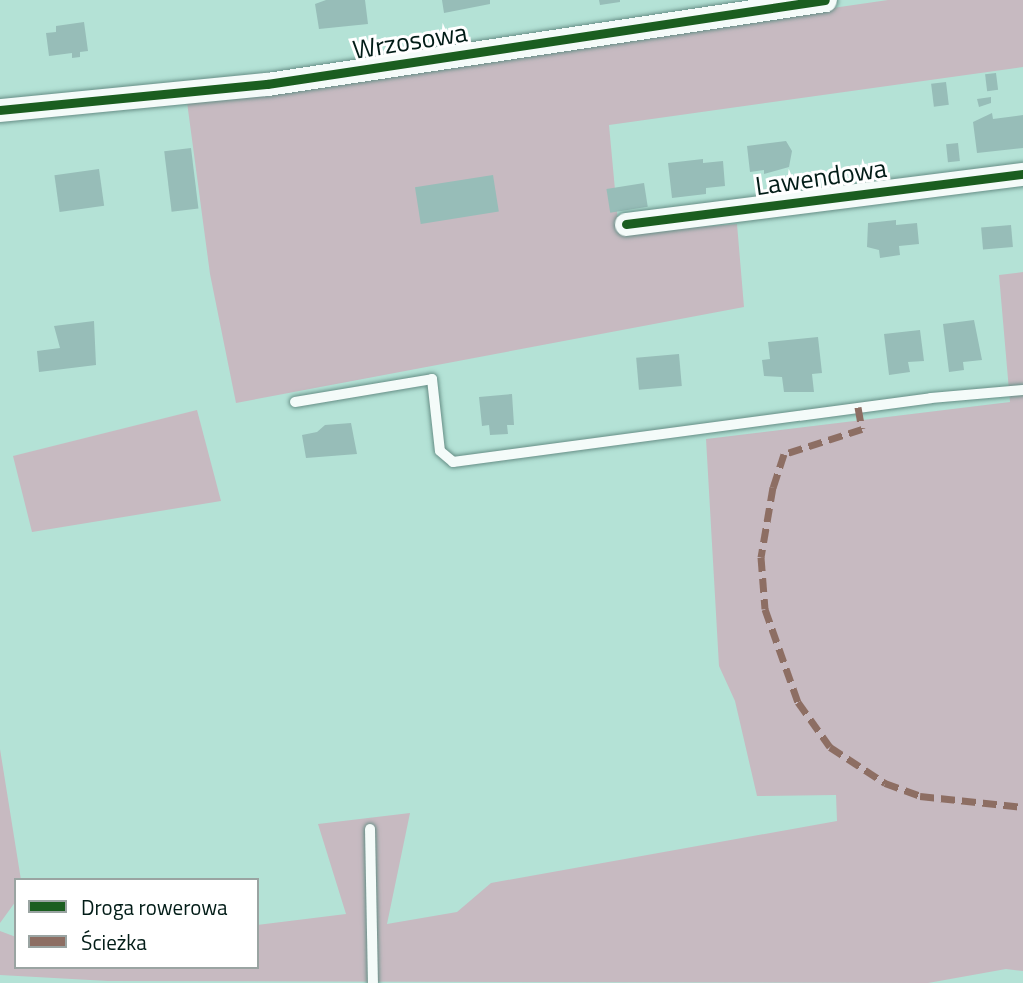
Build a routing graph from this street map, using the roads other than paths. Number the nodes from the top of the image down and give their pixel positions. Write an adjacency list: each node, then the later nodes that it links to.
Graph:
1 (824, 0): 2 (street, Wrzosowa)
2 (0, 110)
3 (1023, 174): 4 (street, Lawendowa)
4 (626, 224)
5 (1023, 390): 6 (lane)
6 (295, 402)
7 (370, 829): 8 (lane)
8 (373, 983)

